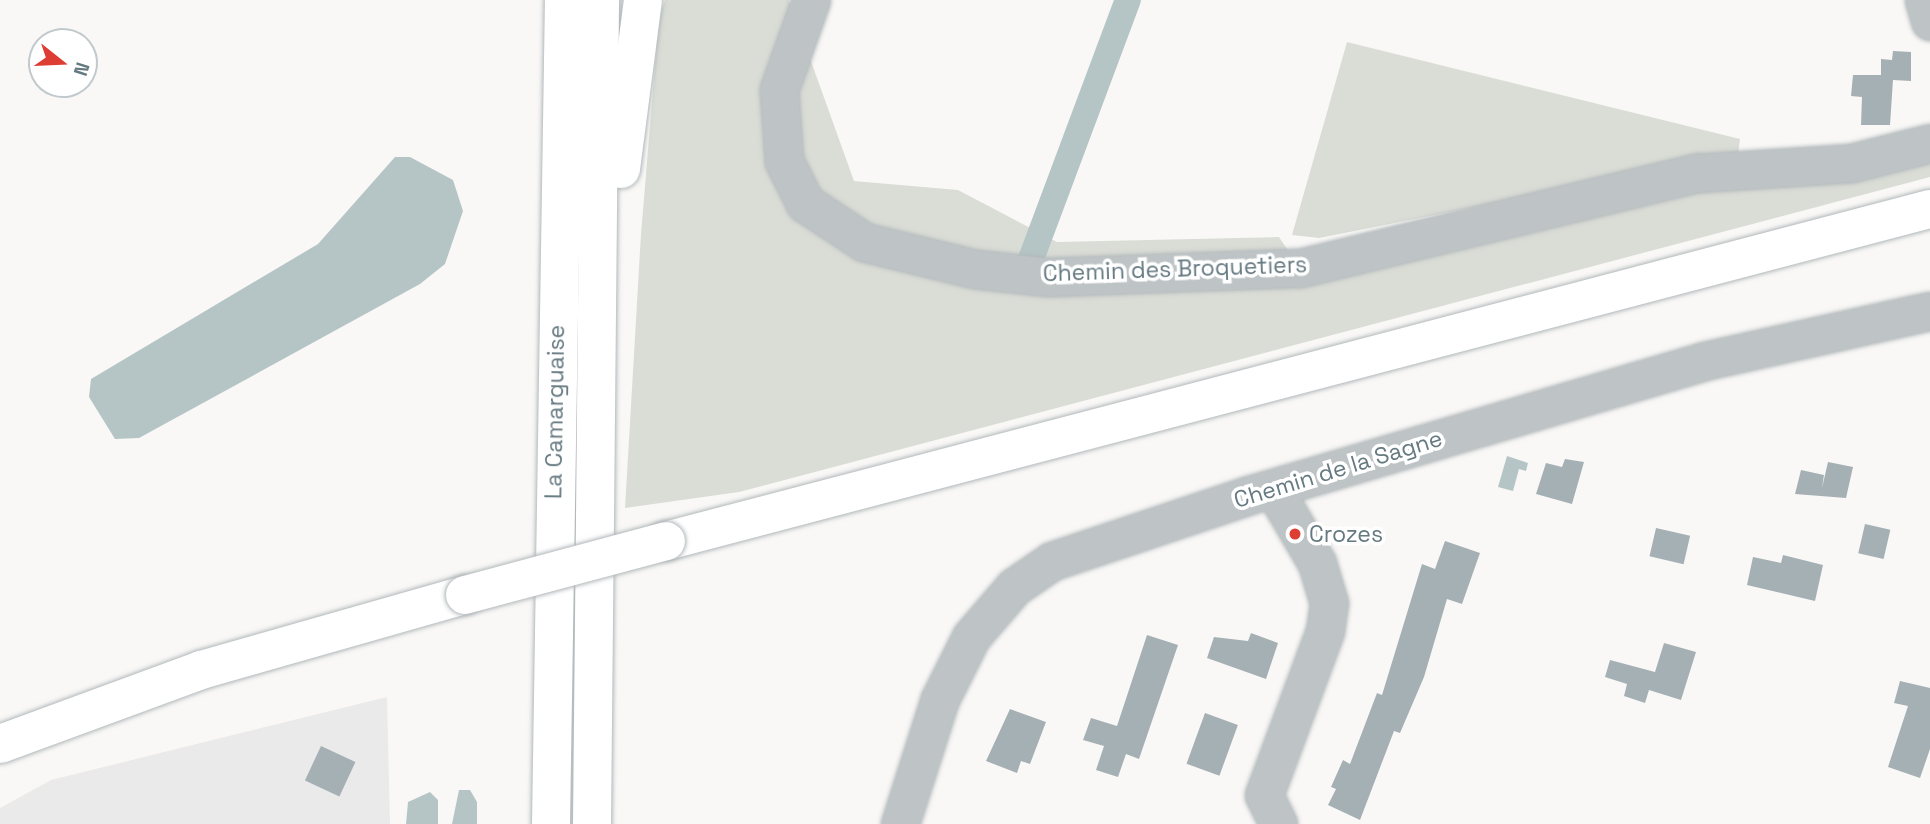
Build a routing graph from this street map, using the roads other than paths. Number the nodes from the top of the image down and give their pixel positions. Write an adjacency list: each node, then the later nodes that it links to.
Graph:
1 (541, 0): 11 (main road)
2 (564, 0): 11 (main road, La Camarguaise)
3 (600, 0): 13 (main road, La Camarguaise)
4 (643, 0): 13 (main road)
5 (811, 0): 8 (street, Chemin des Broquetiers)
6 (1924, 0): 7 (street)
7 (1930, 21)
8 (1930, 143)
9 (1930, 209): 14 (main road, bridge)
10 (1930, 310): 12 (street, Chemin de la Sagne)
11 (554, 398): 16 (main road, La Camarguaise)
12 (1273, 488): 15 (street); 18 (street, Chemin de la Sagne)
13 (594, 491): 17 (main road, La Camarguaise)
14 (0, 744)
15 (1265, 819)
16 (551, 824)
17 (592, 824)
18 (901, 824)

